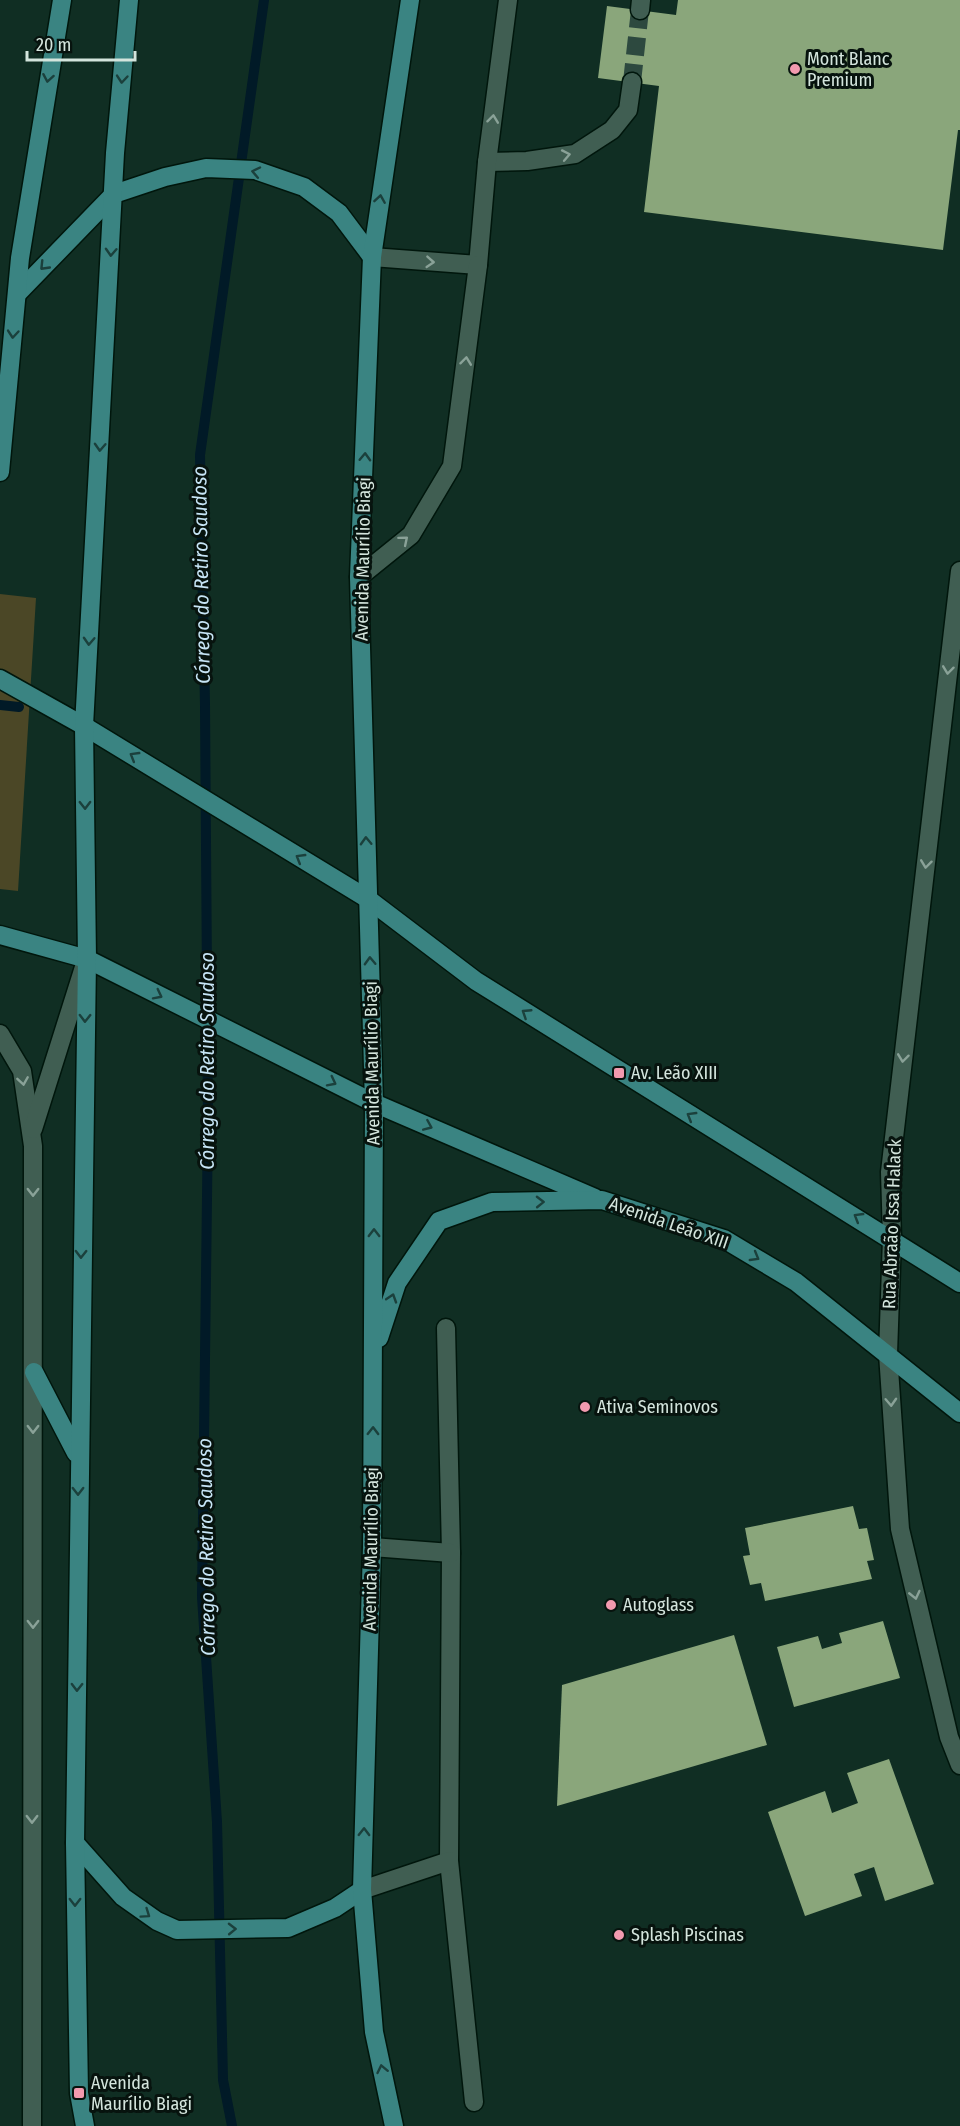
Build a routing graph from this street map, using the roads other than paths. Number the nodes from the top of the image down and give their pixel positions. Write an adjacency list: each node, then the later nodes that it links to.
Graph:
1 (62, 0): 10 (main road, one-way to 10)
2 (129, 0): 7 (main road, one-way to 7)
3 (410, 0): 8 (main road, Avenida Maurílio Biagi, one-way to 3)
4 (508, 0): 6 (street, one-way to 4)
5 (632, 82): 6 (street, one-way to 5)
6 (488, 162): 9 (street)
7 (114, 194): 8 (main road, one-way to 7); 10 (main road, one-way to 10); 15 (main road, one-way to 15)
8 (372, 257): 9 (street, one-way to 9); 13 (main road, Avenida Maurílio Biagi, one-way to 8)
9 (478, 265): 13 (street, one-way to 9)
10 (17, 294): 11 (main road, one-way to 11)
11 (0, 472)
12 (960, 570): 23 (street, Rua Abraão Issa Halack, one-way to 23)
13 (359, 577): 16 (main road, Avenida Maurílio Biagi, one-way to 13)
14 (0, 679): 15 (main road)
15 (84, 726): 16 (main road, one-way to 15); 18 (main road, one-way to 18)
16 (368, 899): 20 (main road, Avenida Maurílio Biagi, one-way to 16); 23 (main road, one-way to 16)
17 (0, 935): 18 (main road)
18 (87, 959): 20 (main road, one-way to 20); 21 (street); 30 (main road, one-way to 30)
19 (0, 1034): 21 (street, one-way to 21)
20 (374, 1103): 22 (main road, one-way to 22); 26 (main road, Avenida Maurílio Biagi, one-way to 20)
21 (32, 1134): 28 (street, one-way to 28)
22 (602, 1200): 26 (main road, Avenida Leão XIII, one-way to 22); 27 (main road, Avenida Leão XIII, one-way to 27)
23 (892, 1238): 24 (main road); 27 (street, Rua Abraão Issa Halack)
24 (960, 1283)
25 (446, 1328): 32 (street)
26 (374, 1354): 31 (main road, Avenida Maurílio Biagi, one-way to 26)
27 (888, 1354): 29 (main road, Avenida Leão XIII); 33 (street, Rua Abraão Issa Halack, one-way to 33)
28 (33, 1372): 30 (main road); 38 (street, one-way to 38)
29 (960, 1413)
30 (78, 1456): 34 (main road, one-way to 34)
31 (372, 1547): 32 (street); 36 (main road, Avenida Maurílio Biagi, one-way to 31)
32 (451, 1553): 35 (street)
33 (960, 1765)
34 (75, 1843): 36 (main road, one-way to 36); 39 (main road, one-way to 39)
35 (449, 1861): 36 (street); 37 (street)
36 (362, 1890): 40 (main road, Avenida Maurílio Biagi, one-way to 36)
37 (474, 2102)
38 (32, 2126)
39 (85, 2126)
40 (394, 2126)

